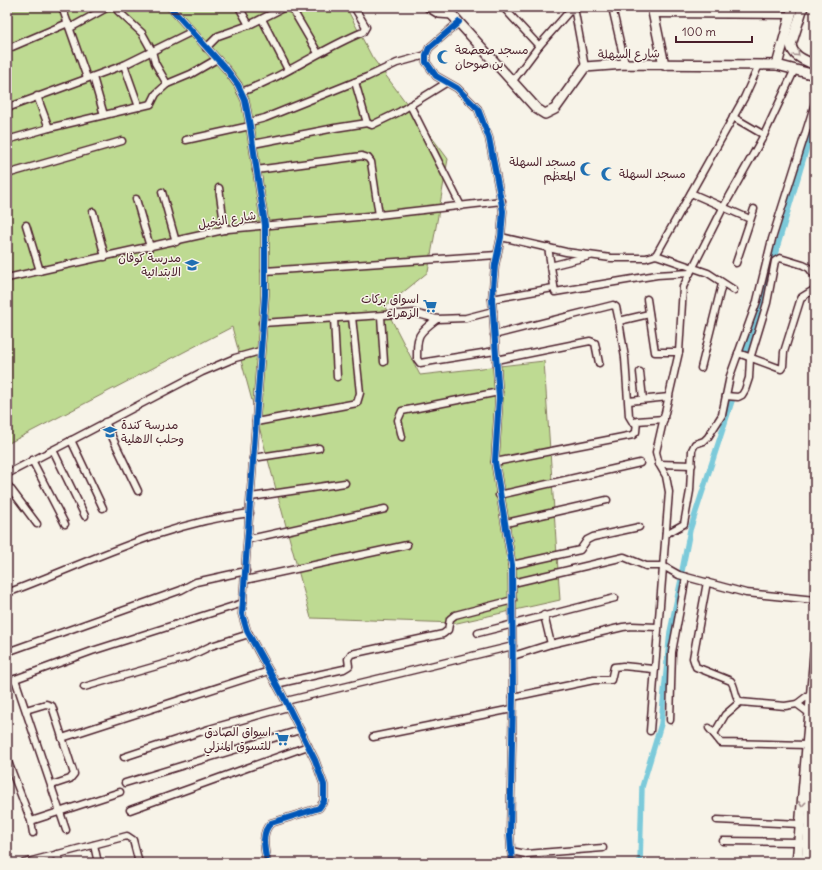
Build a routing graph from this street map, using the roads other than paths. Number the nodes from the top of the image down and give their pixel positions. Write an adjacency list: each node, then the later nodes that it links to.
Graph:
1 (62, 7): 24 (street)
2 (108, 7): 24 (street)
3 (116, 7): 30 (street)
4 (170, 7): 26 (street)
5 (239, 7): 25 (street)
6 (285, 7): 22 (street)
7 (291, 7): 31 (street)
8 (354, 7): 31 (street)
9 (429, 7): 19 (main road)
10 (445, 7): 19 (main road, شارع السهلة)
11 (503, 7): 27 (street)
12 (573, 7): 27 (street); 40 (street)
13 (612, 7): 34 (street)
14 (693, 7): 20 (street)
15 (745, 7): 21 (street)
16 (803, 7): 38 (main road, one-way to 38)
17 (653, 11): 20 (street); 35 (main road)
18 (792, 11): 21 (street); 37 (main road)
19 (452, 14): 23 (main road, شارع السهلة)
20 (695, 14): 21 (street)
21 (743, 14)
22 (262, 19): 25 (street); 42 (street)
23 (459, 22): 32 (street); 46 (main road, شارع السهلة)
24 (69, 25): 29 (street); 44 (street)
25 (249, 25): 28 (street)
26 (191, 32): 28 (street); 30 (street)
27 (539, 46): 46 (street)
28 (206, 48): 33 (street)
29 (7, 49)
30 (152, 51): 39 (street); 48 (street)
31 (318, 54): 42 (street)
32 (426, 55): 45 (street); 47 (street)
33 (216, 59): 48 (street); 49 (street)
34 (625, 64): 35 (main road, شارع السهلة); 40 (main road, شارع السهلة)
35 (664, 65): 36 (main road, شارع السهلة)
36 (759, 65): 37 (main road, شارع السهلة); 56 (street)
37 (777, 65): 41 (main road, شارع السهلة)
38 (815, 65)
39 (124, 66): 44 (street); 53 (street)
40 (585, 67): 46 (main road, شارع السهلة)
41 (795, 69): 43 (main road, شارع السهلة); 60 (street)
42 (288, 70): 49 (street)
43 (815, 75)
44 (90, 77): 50 (street); 55 (street)
45 (355, 82): 57 (street); 58 (street)
46 (512, 82)
47 (446, 83): 52 (street); 71 (street)
48 (167, 84): 53 (street)
49 (241, 92): 58 (street)
50 (37, 96): 54 (street); 59 (street)
51 (815, 102): 114 (street)
52 (410, 105): 57 (street); 72 (street)
53 (139, 107): 55 (street)
54 (7, 108)
55 (104, 115): 59 (street)
56 (733, 117): 60 (street); 69 (street)
57 (367, 123): 64 (street)
58 (250, 124): 62 (street); 64 (street)
59 (49, 128): 61 (street)
60 (764, 135): 73 (street)
61 (7, 140)
62 (186, 140)
63 (122, 142): 66 (street)
64 (253, 144): 65 (street)
65 (256, 170): 76 (street); 79 (street)
66 (7, 174)
67 (219, 188): 80 (street)
68 (162, 192): 82 (street)
69 (691, 193): 73 (street); 87 (street)
70 (136, 199): 84 (street)
71 (502, 200): 72 (street, شارع النخيل); 81 (street)
72 (460, 206): 76 (street, شارع النخيل)
73 (723, 208): 77 (street); 91 (street)
74 (754, 209): 77 (street)
75 (93, 212): 88 (street)
76 (378, 215): 79 (street, شارع النخيل)
77 (750, 219): 89 (street)
78 (26, 225): 92 (street)
79 (265, 225): 80 (street, شارع النخيل); 93 (street)
80 (225, 230): 82 (street, شارع النخيل)
81 (502, 238): 83 (street); 85 (street)
82 (176, 242): 84 (street, شارع النخيل)
83 (548, 247): 86 (street); 90 (street)
84 (150, 248): 88 (street, شارع النخيل)
85 (497, 255): 93 (street); 100 (street)
86 (593, 255): 87 (street); 90 (street)
87 (656, 255): 91 (street)
88 (105, 257): 92 (street, شارع النخيل)
89 (736, 263)
90 (550, 266): 97 (street)
91 (691, 270): 96 (street); 97 (street); 113 (street)
92 (40, 271): 95 (street, شارع النخيل)
93 (265, 271): 109 (street)
94 (815, 276): 115 (street)
95 (7, 278)
96 (722, 284): 99 (street); 119 (street)
97 (553, 288): 100 (street)
98 (815, 289): 115 (street)
99 (734, 290)
100 (492, 299): 102 (street)
101 (647, 299): 103 (street)
102 (492, 311): 107 (street); 110 (street)
103 (649, 314): 108 (street); 113 (street)
104 (381, 316): 105 (street); 107 (street); 117 (street)
105 (352, 317): 106 (street); 129 (street)
106 (334, 318): 109 (street); 121 (street)
107 (436, 319): 112 (street)
108 (619, 321): 110 (street); 126 (street)
109 (262, 323): 111 (street)
110 (494, 335): 112 (street)
111 (260, 351): 128 (street); 129 (street)
112 (495, 351): 116 (street)
113 (679, 352): 124 (street)
114 (738, 353): 115 (street); 123 (street)
115 (750, 359): 123 (street)
116 (496, 360): 118 (street); 122 (street)
117 (384, 362)
118 (598, 362)
119 (701, 368)
120 (640, 372): 125 (street)
121 (337, 377)
122 (499, 392): 131 (street); 137 (street)
123 (726, 396): 140 (street)
124 (669, 397): 125 (street); 127 (street)
125 (643, 399): 126 (street)
126 (629, 401): 130 (street)
127 (664, 418): 130 (street); 139 (street)
128 (105, 422): 132 (street); 144 (street)
129 (256, 422): 135 (street)
130 (635, 423): 137 (street)
131 (402, 437)
132 (71, 440): 134 (street); 148 (street)
133 (319, 448): 135 (street)
134 (53, 450): 136 (street); 151 (street)
135 (253, 458): 146 (street)
136 (32, 460): 141 (street); 154 (street)
137 (495, 462): 145 (street)
138 (640, 463): 145 (street)
139 (659, 464): 140 (street); 156 (street)
140 (692, 465): 156 (street)
141 (7, 474)
142 (345, 483): 146 (street)
143 (7, 484): 153 (street)
144 (138, 491)
145 (499, 495): 152 (street)
146 (251, 498): 150 (street)
147 (607, 500): 152 (street)
148 (103, 508)
149 (385, 509): 157 (street)
150 (250, 513): 157 (street); 166 (street)
151 (85, 516)
152 (506, 523): 159 (street)
153 (37, 524)
154 (65, 524)
155 (639, 527): 159 (street)
156 (666, 534): 160 (street)
157 (249, 539): 161 (street)
158 (407, 545): 163 (street)
159 (512, 565): 165 (street)
160 (663, 566): 162 (street); 165 (street); 173 (street)
161 (246, 571): 163 (street); 178 (street)
162 (686, 577): 164 (street); 195 (street)
163 (245, 580): 170 (street)
164 (707, 582): 169 (street); 189 (street)
165 (512, 583): 168 (street)
166 (7, 593)
167 (615, 598): 171 (street)
168 (513, 600): 172 (street); 185 (street)
169 (815, 600)
170 (243, 603): 175 (street); 183 (street)
171 (544, 615): 172 (street); 176 (street)
172 (513, 623): 174 (street); 177 (street)
173 (657, 627): 176 (street); 181 (street)
174 (478, 633)
175 (249, 634): 182 (street); 186 (street)
176 (551, 644): 180 (street)
177 (513, 646): 180 (street); 190 (street)
178 (7, 652)
179 (815, 654): 187 (main road)
180 (513, 656): 188 (street)
181 (654, 669): 188 (street); 198 (street)
182 (269, 671): 185 (street); 201 (street)
183 (15, 679): 184 (street); 193 (street)
184 (7, 682)
185 (276, 684): 190 (street)
186 (84, 687)
187 (810, 694): 191 (street); 194 (main road)
188 (513, 697): 192 (street)
189 (740, 702): 191 (street); 199 (street)
190 (287, 704): 197 (street); 204 (street)
191 (797, 704): 194 (street)
192 (512, 709): 200 (street); 221 (street)
193 (26, 710): 201 (street); 208 (street)
194 (809, 713): 202 (main road)
195 (670, 720)
196 (709, 728): 199 (street)
197 (300, 730): 203 (street); 207 (street)
198 (650, 731)
199 (714, 734): 202 (street)
200 (373, 737)
201 (62, 738): 208 (street)
202 (811, 744): 206 (main road); 214 (main road, one-way to 214)
203 (308, 746): 210 (street); 227 (street)
204 (124, 757)
205 (7, 759): 213 (street)
206 (813, 780): 230 (main road)
207 (125, 783)
208 (52, 785): 211 (street)
209 (120, 792): 211 (street)
210 (130, 810)
211 (60, 812): 213 (street); 215 (street)
212 (717, 820): 214 (street)
213 (31, 821): 216 (street)
214 (800, 824): 218 (main road)
215 (66, 830)
216 (33, 833)
217 (723, 842): 218 (street)
218 (799, 842): 229 (main road)
219 (94, 845): 222 (street); 225 (street); 226 (street)
220 (603, 848): 221 (street)
221 (511, 851): 228 (street)
222 (57, 854): 223 (street); 224 (street)
223 (24, 863)
224 (60, 863)
225 (98, 863)
226 (139, 863)
227 (267, 863)
228 (512, 863)
229 (797, 863)
230 (806, 863)

